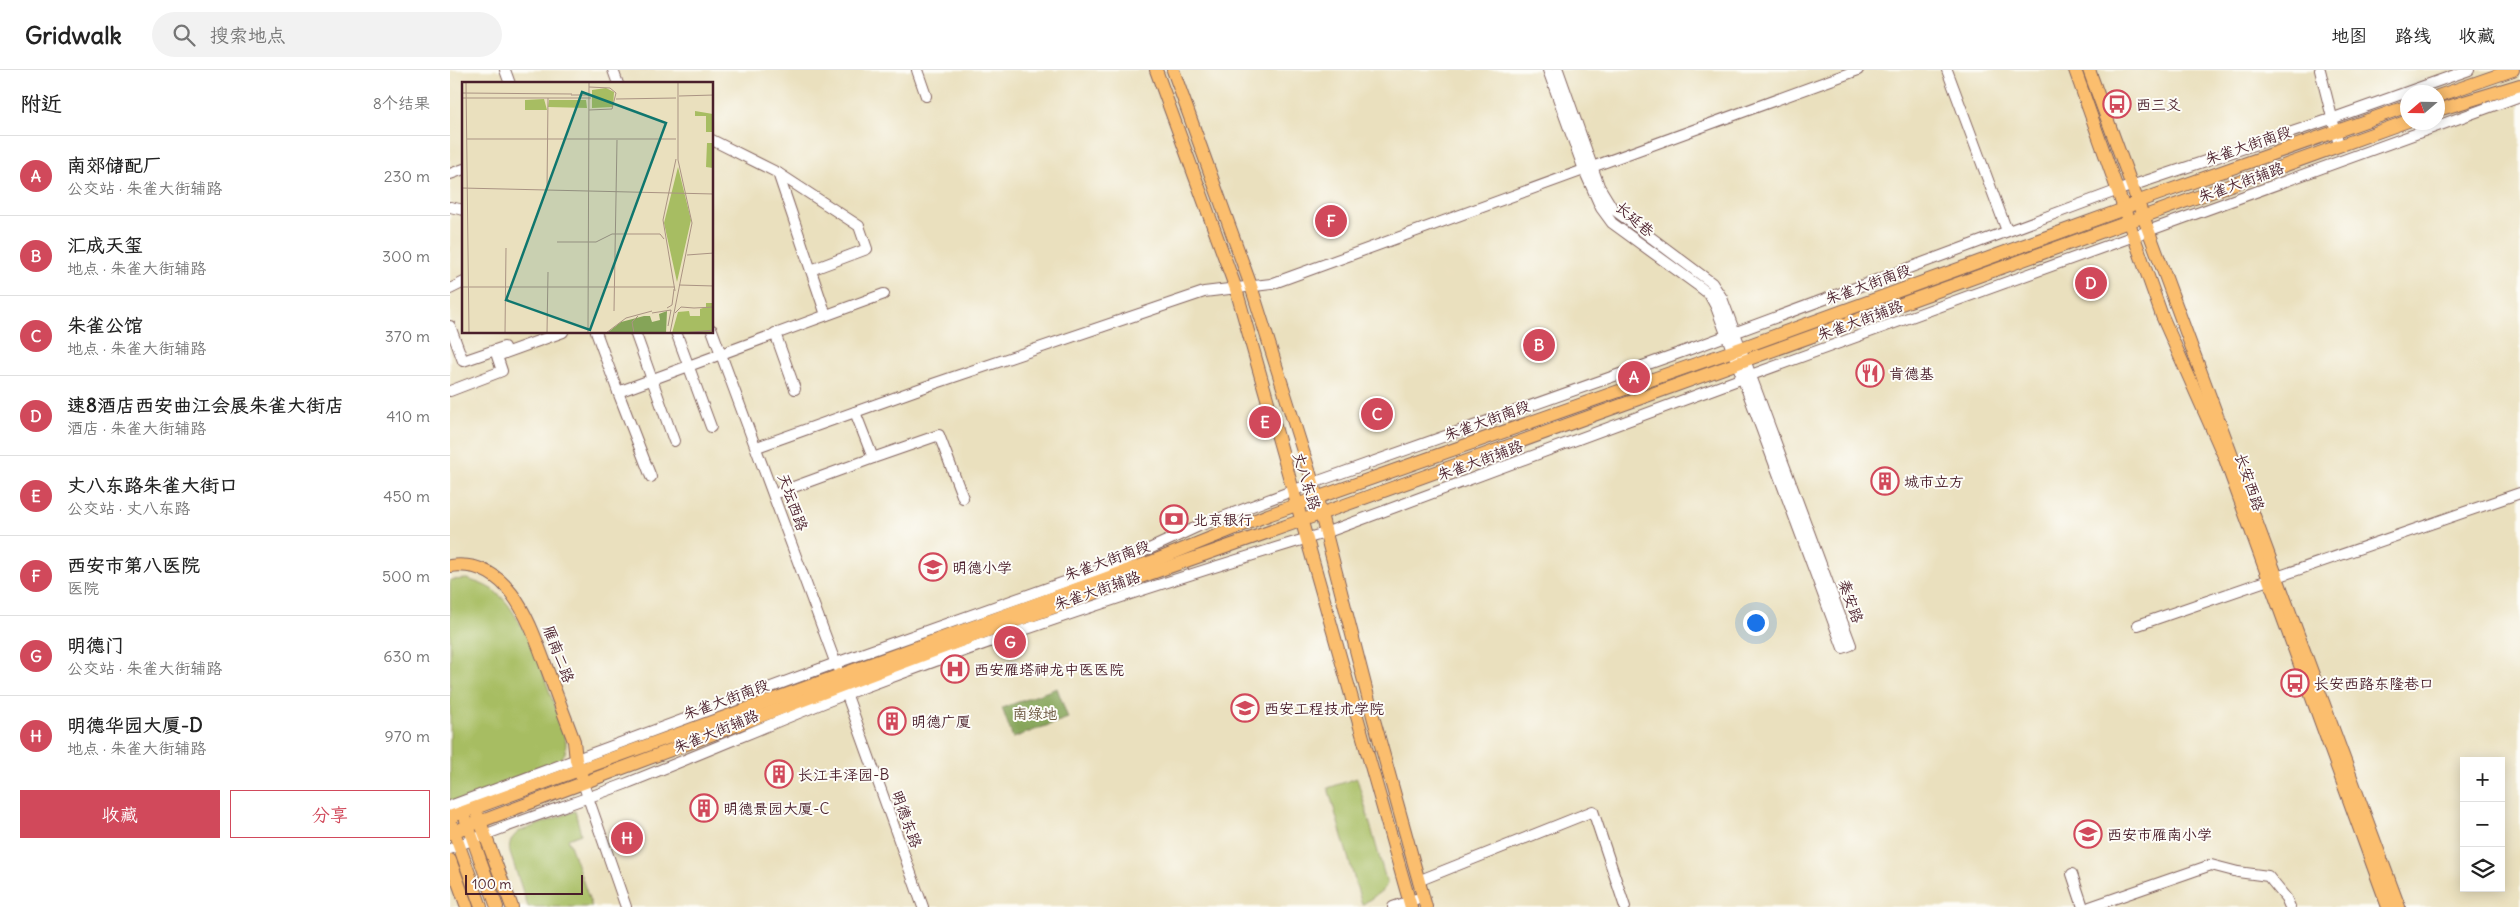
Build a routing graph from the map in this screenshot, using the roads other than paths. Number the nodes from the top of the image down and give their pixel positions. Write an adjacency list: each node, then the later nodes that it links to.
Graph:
1 (505, 70): 15 (street)
2 (613, 70): 16 (street)
3 (917, 70): 19 (street)
4 (1156, 70): 43 (main road, 丈八东路)
5 (1173, 70): 41 (main road, 丈八东路)
6 (1548, 70): 27 (street, 长延巷)
7 (1558, 70): 27 (street, 长延巷)
8 (1858, 70): 27 (street)
9 (1947, 70): 36 (street)
10 (2075, 70): 32 (main road, 长安西路)
11 (2090, 70): 31 (main road, 长安西路)
12 (2320, 70): 24 (street)
13 (2470, 70): 24 (street, 朱雀大街辅路)
14 (2513, 70): 18 (main road)
15 (509, 82)
16 (617, 82)
17 (2520, 85): 22 (main road)
18 (2445, 94)
19 (926, 96)
20 (2520, 96): 37 (street, 朱雀大街辅路)
21 (2400, 108): 24 (main road, 朱雀大街南段)
22 (2445, 108)
23 (2400, 124): 26 (main road, 朱雀大街南段)
24 (2333, 125): 26 (street); 31 (street, 朱雀大街辅路); 33 (main road, 朱雀大街南段)
25 (714, 141): 29 (street)
26 (2339, 144): 35 (main road, 朱雀大街南段)
27 (1589, 169): 41 (street); 54 (street, 长延巷)
28 (462, 170): 30 (street)
29 (778, 172): 39 (street); 39 (street)
30 (450, 174)
31 (2133, 187): 32 (street, 朱雀大街辅路); 33 (main road, 长安西路)
32 (2116, 191): 34 (main road, 长安西路); 36 (street, 朱雀大街辅路)
33 (2139, 200): 34 (main road, 朱雀大街南段); 35 (main road, 长安西路)
34 (2126, 215): 35 (main road, 朱雀大街南段); 38 (main road, 长安西路); 55 (main road, 朱雀大街南段); 57 (main road, 朱雀大街南段)
35 (2145, 216): 37 (main road, 长安西路)
36 (2006, 231): 54 (street, 朱雀大街辅路)
37 (2151, 232): 38 (street, 朱雀大街辅路); 82 (main road, 长安西路)
38 (2133, 238): 59 (street, 朱雀大街辅路); 82 (main road, 长安西路)
39 (811, 270): 45 (street)
40 (462, 283): 42 (street)
41 (1251, 286): 43 (street); 70 (main road, 丈八东路)
42 (450, 287)
43 (1236, 289): 64 (street); 72 (main road, 丈八东路)
44 (884, 294): 45 (street)
45 (826, 315): 47 (street)
46 (450, 326): 48 (street)
47 (775, 333): 56 (street); 61 (street)
48 (535, 334)
49 (558, 334): 62 (street)
50 (597, 334): 63 (street)
51 (636, 334): 60 (street)
52 (677, 334): 58 (street)
53 (714, 334): 56 (street, 天坛西路)
54 (1731, 334): 55 (street, 长延巷); 70 (street, 朱雀大街辅路)
55 (1736, 349): 57 (street, 长延巷); 75 (main road, 朱雀大街南段)
56 (721, 353): 58 (street); 67 (street, 天坛西路)
57 (1742, 363): 59 (street, 秦安路); 77 (main road, 朱雀大街南段)
58 (688, 365): 60 (street); 65 (street)
59 (1747, 377): 59 (street, 秦安路); 79 (street, 朱雀大街辅路)
60 (652, 379): 63 (street); 66 (street)
61 (795, 389)
62 (450, 390)
63 (618, 392): 69 (street)
64 (855, 412): 67 (street); 68 (street)
65 (711, 427)
66 (674, 441)
67 (757, 447): 84 (street, 天坛西路)
68 (873, 458): 71 (street); 74 (street)
69 (651, 477)
70 (1313, 483): 72 (street, 朱雀大街辅路); 75 (main road, 丈八东路)
71 (780, 492)
72 (1292, 492): 76 (main road, 丈八东路); 84 (street, 朱雀大街辅路)
73 (2520, 493): 82 (street)
74 (963, 498)
75 (1316, 498): 76 (main road, 朱雀大街南段); 77 (main road, 丈八东路)
76 (1296, 506): 78 (main road, 丈八东路); 84 (main road, 朱雀大街南段)
77 (1320, 514): 78 (main road, 朱雀大街南段); 79 (main road, 丈八东路)
78 (1301, 520): 80 (main road, 丈八东路); 84 (main road, 朱雀大街南段)
79 (1325, 533): 80 (street, 朱雀大街辅路); 98 (main road, 丈八东路)
80 (1307, 538): 84 (street, 朱雀大街辅路); 100 (main road, 丈八东路)
81 (450, 566): 85 (main road, 雁南二路)
82 (2273, 580): 83 (street); 112 (main road, 长安西路); 113 (main road, 长安西路)
83 (2138, 626)
84 (841, 679): 85 (main road, 朱雀大街南段); 85 (street, 朱雀大街辅路); 86 (street, 朱雀大街辅路); 106 (street, 明德东路)
85 (579, 771): 86 (street, 雁南二路); 87 (street, 朱雀大街辅路); 88 (main road); 91 (main road)
86 (589, 797): 94 (street, 朱雀大街辅路); 105 (street, 雁南二路)
87 (450, 806)
88 (476, 808): 89 (main road); 91 (main road)
89 (463, 812): 90 (main road); 92 (main road)
90 (450, 817)
91 (480, 822): 92 (main road); 94 (main road)
92 (468, 826): 93 (main road); 94 (main road)
93 (451, 829): 95 (main road)
94 (478, 837): 95 (street, 朱雀大街辅路); 103 (main road); 104 (main road)
95 (454, 848): 102 (main road)
96 (450, 860): 101 (main road)
97 (2072, 874): 109 (street)
98 (1418, 881): 99 (main road, 丈八东路); 108 (street)
99 (1424, 902): 100 (street)
100 (1410, 904): 107 (street)
101 (467, 907)
102 (481, 907)
103 (497, 907)
104 (512, 907)
105 (626, 907)
106 (923, 907)
107 (1394, 907)
108 (1625, 907)
109 (2083, 907)
110 (2090, 907): 111 (street)
111 (2290, 907)
112 (2388, 907)
113 (2399, 907)

